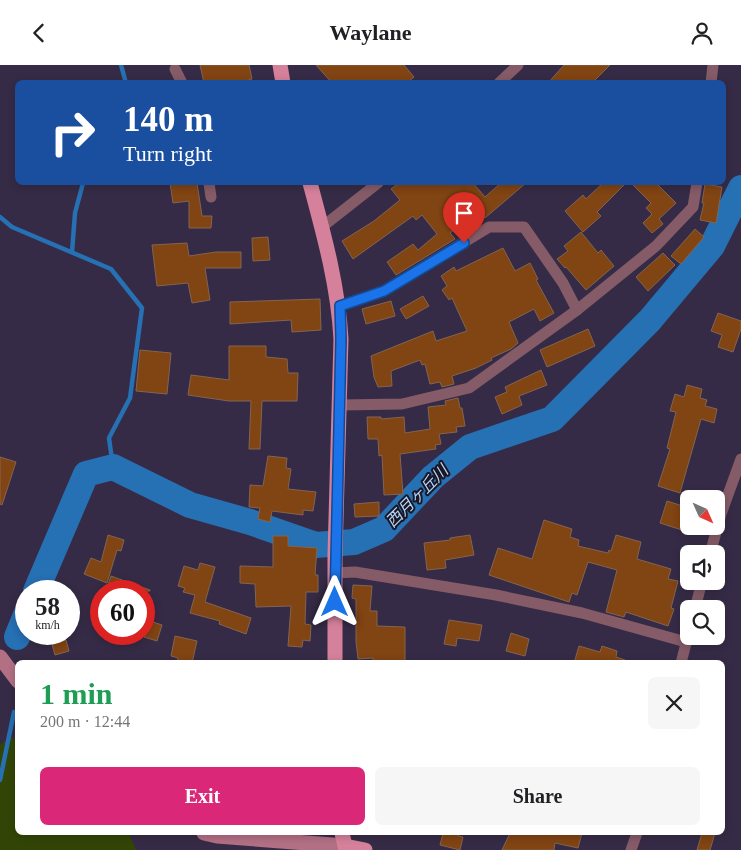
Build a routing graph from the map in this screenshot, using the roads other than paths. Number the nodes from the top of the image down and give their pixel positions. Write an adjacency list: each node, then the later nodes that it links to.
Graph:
1 (280, 65): 6 (main road)
2 (518, 65): 7 (street)
3 (713, 65): 8 (street)
4 (175, 69): 5 (street)
5 (180, 80)
6 (282, 80)
7 (502, 80)
8 (711, 80)
9 (208, 185): 13 (street)
10 (311, 185): 14 (main road)
11 (375, 185): 14 (street)
12 (697, 185): 16 (street)
13 (211, 197)
14 (322, 227): 15 (main road)
15 (340, 306): 16 (street); 17 (main road)
16 (577, 309): 17 (street)
17 (340, 405): 20 (main road)
18 (741, 459): 19 (street)
19 (712, 545)
20 (335, 573): 21 (street); 24 (main road)
21 (680, 635)
22 (685, 645): 25 (street)
23 (0, 657): 26 (street)
24 (335, 660)
25 (682, 660)
26 (15, 677)
27 (213, 835): 29 (street)
28 (636, 835): 31 (street)
29 (344, 843): 30 (main road)
30 (365, 850)
31 (632, 850)

